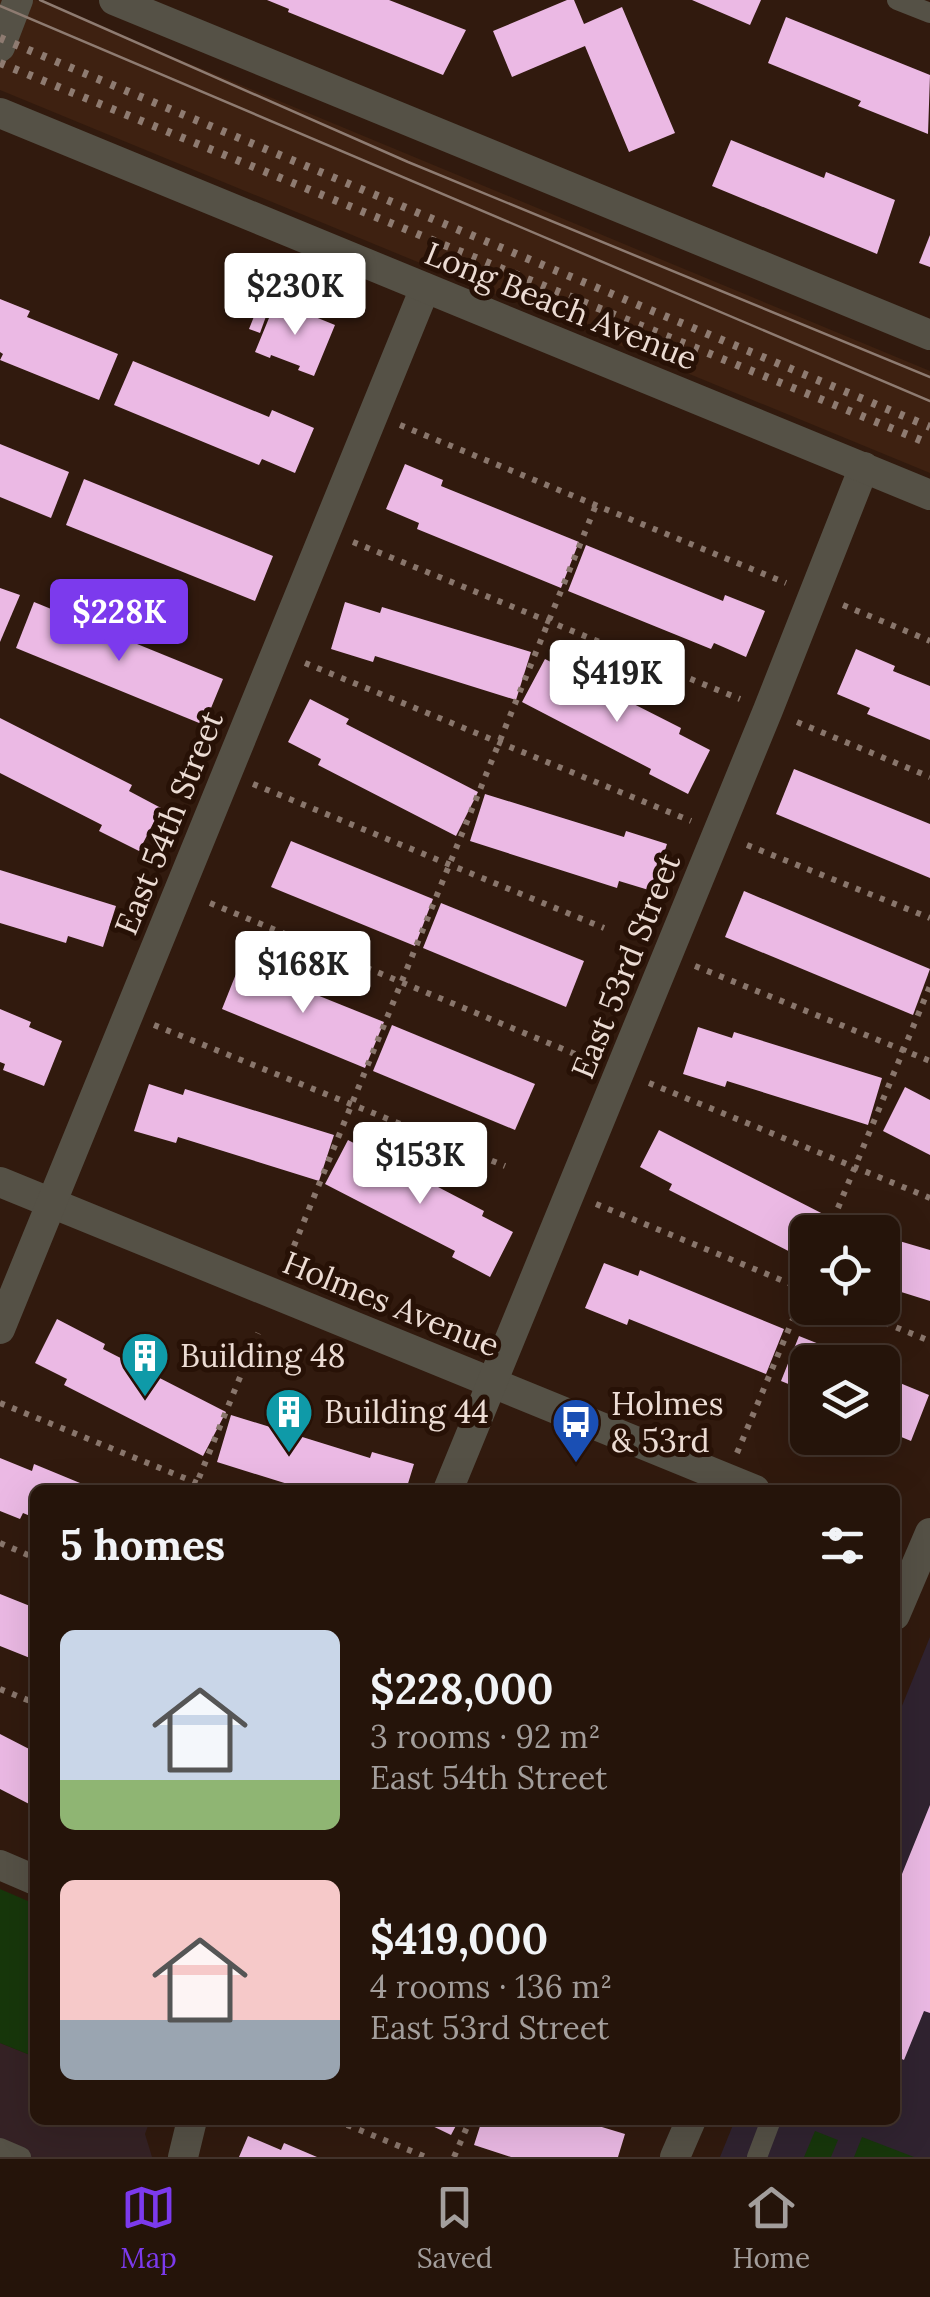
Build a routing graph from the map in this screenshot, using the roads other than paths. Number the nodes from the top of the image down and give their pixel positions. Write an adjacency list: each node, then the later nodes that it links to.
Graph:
1 (18, 0): 5 (street)
2 (114, 0): 8 (street)
3 (897, 0): 4 (lane)
4 (930, 13)
5 (0, 48)
6 (0, 113): 7 (street, Long Beach Avenue)
7 (426, 288): 9 (street, Long Beach Avenue); 12 (street, East 54th Street)
8 (930, 336)
9 (864, 468): 10 (street, Long Beach Avenue); 14 (street, East 53rd Street)
10 (930, 494)
11 (0, 1182): 12 (street, Holmes Avenue)
12 (52, 1202): 13 (street, East 54th Street); 14 (street, Holmes Avenue)
13 (0, 1329)
14 (492, 1384): 15 (street, East 53rd Street); 16 (street, Holmes Avenue)
15 (450, 1485)
16 (743, 1485)
17 (918, 1551): 18 (street)
18 (900, 1601)
19 (0, 1865): 20 (street)
20 (30, 1878)
21 (191, 2125): 26 (street)
22 (688, 2125): 27 (street)
23 (769, 2125): 28 (lane)
24 (0, 2148): 25 (lane)
25 (22, 2157)
26 (183, 2157)
27 (675, 2157)
28 (757, 2157)

